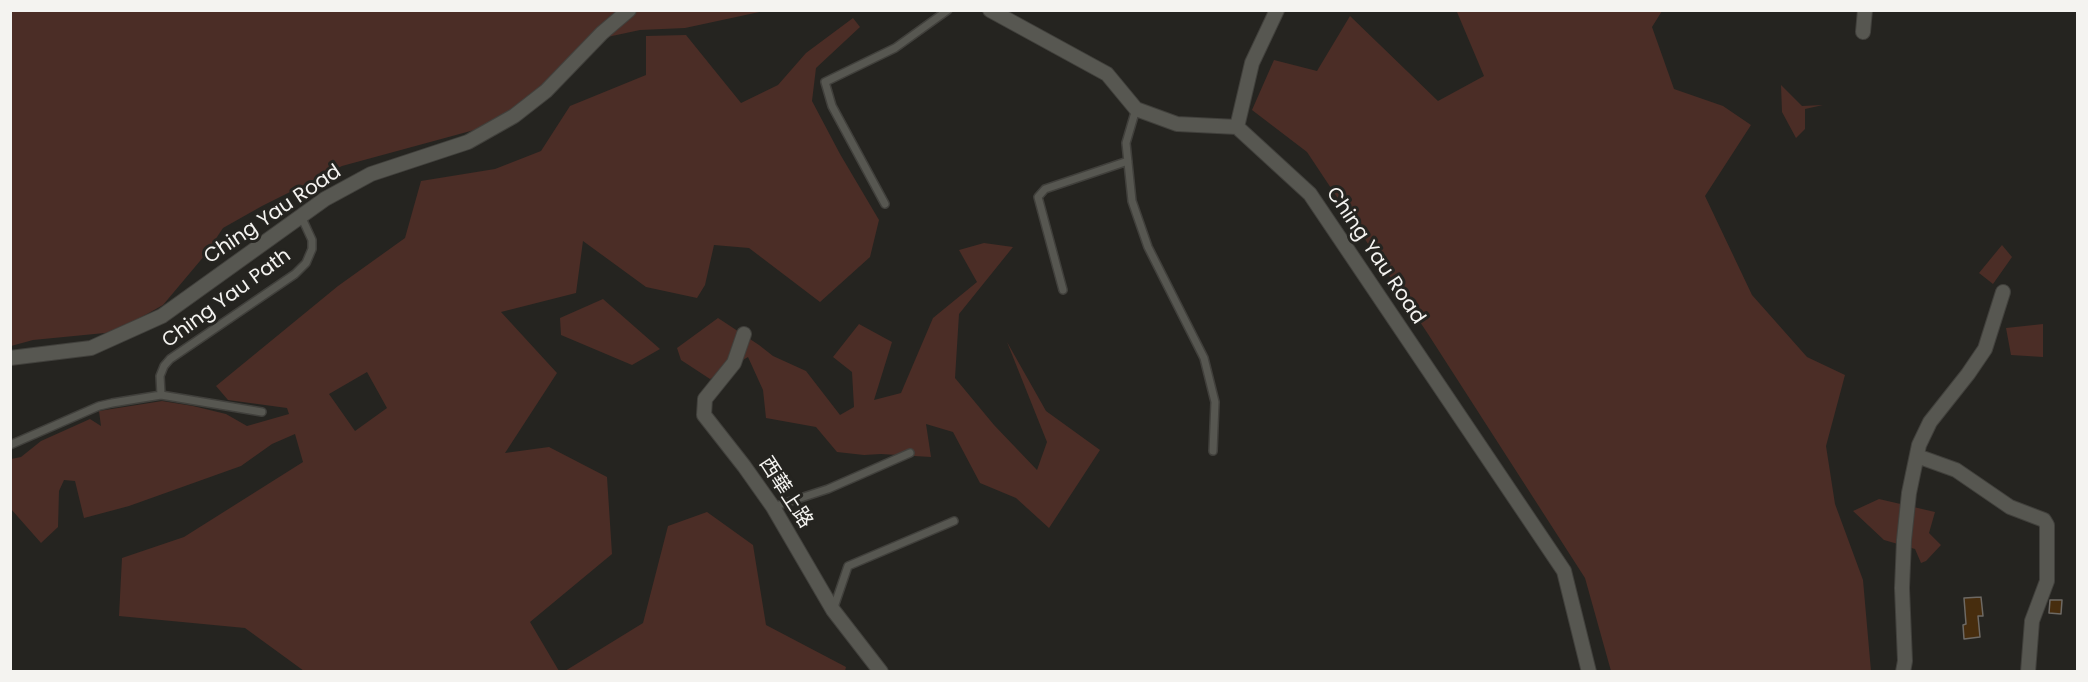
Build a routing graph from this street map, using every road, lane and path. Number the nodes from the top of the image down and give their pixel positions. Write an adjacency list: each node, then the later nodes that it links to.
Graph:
1 (628, 10): 11 (street, Ching Yau Road)
2 (948, 10): 10 (lane)
3 (990, 10): 7 (street)
4 (1277, 10): 8 (street)
5 (1865, 10): 6 (street)
6 (1863, 32)
7 (1136, 109): 8 (street); 9 (lane)
8 (1237, 127): 26 (street, Ching Yau Road)
9 (1128, 161): 12 (lane); 19 (lane)
10 (885, 204)
11 (301, 215): 15 (street, Ching Yau Road); 16 (lane, Ching Yau Path)
12 (1063, 290)
13 (2003, 292): 21 (street)
14 (744, 334): 22 (street, 西華上路)
15 (10, 358)
16 (161, 396): 17 (lane); 18 (lane)
17 (262, 412)
18 (10, 445)
19 (1213, 451)
20 (910, 453): 22 (lane)
21 (1917, 456): 27 (street); 28 (street)
22 (773, 507): 24 (street, 西華上路)
23 (954, 521): 24 (lane)
24 (833, 610): 25 (street, 西華上路)
25 (881, 672)
26 (1589, 672)
27 (1904, 672)
28 (2028, 672)

